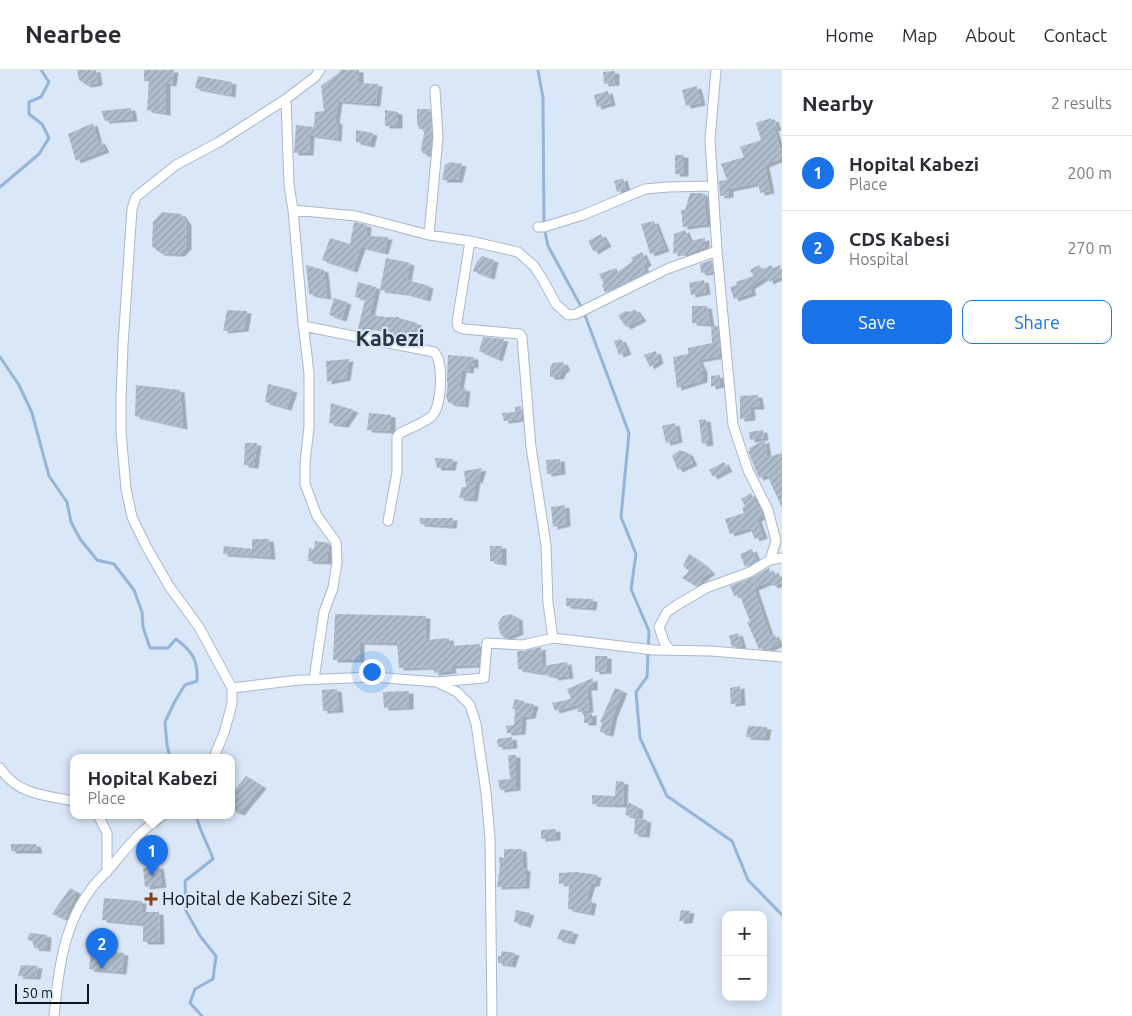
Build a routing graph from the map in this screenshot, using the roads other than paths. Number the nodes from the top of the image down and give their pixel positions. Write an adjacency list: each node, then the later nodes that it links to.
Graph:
1 (320, 70): 4 (street)
2 (716, 70): 5 (street)
3 (435, 90): 8 (street)
4 (286, 99): 6 (street); 20 (street)
5 (713, 186): 7 (street); 10 (street)
6 (293, 210): 8 (street); 11 (street)
7 (538, 227)
8 (428, 236): 9 (street)
9 (470, 241): 10 (street); 15 (street)
10 (717, 251): 14 (street)
11 (303, 326): 12 (street); 18 (street)
12 (388, 521)
13 (782, 558): 14 (street)
14 (770, 560): 16 (street)
15 (553, 638): 16 (street); 19 (street)
16 (670, 650): 17 (street)
17 (782, 657)
18 (314, 679): 19 (street); 20 (street)
19 (437, 682): 28 (street)
20 (232, 688): 21 (street)
21 (215, 754)
22 (0, 768): 23 (street)
23 (70, 800)
24 (100, 819): 26 (street)
25 (157, 819): 26 (street)
26 (107, 872): 27 (street)
27 (54, 1016)
28 (492, 1016)

